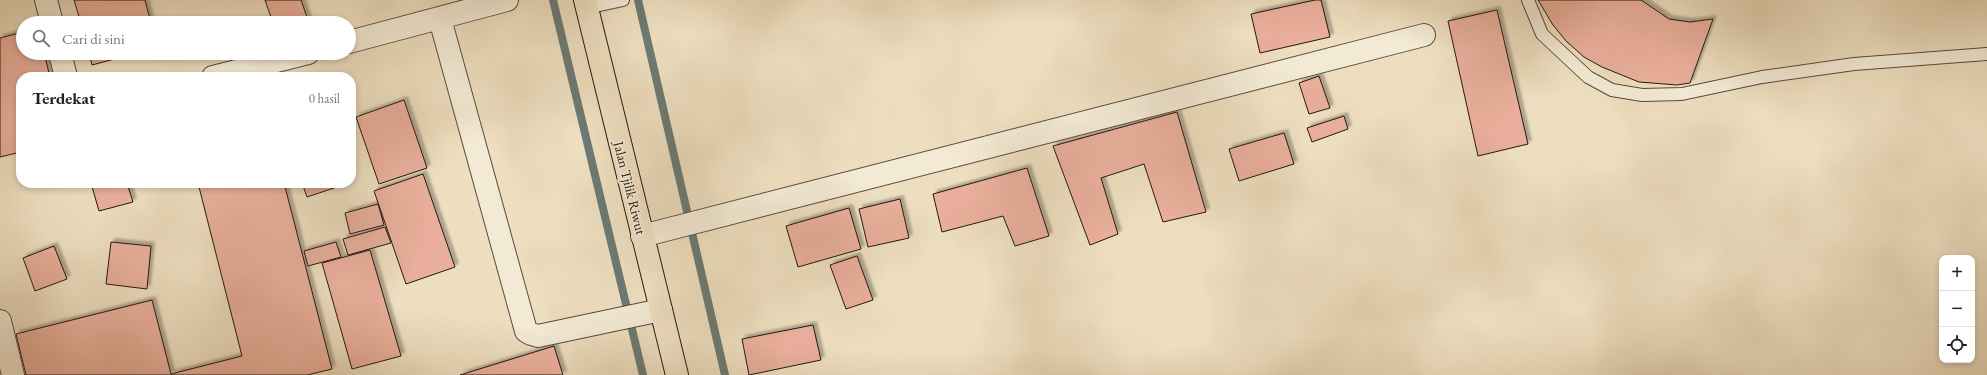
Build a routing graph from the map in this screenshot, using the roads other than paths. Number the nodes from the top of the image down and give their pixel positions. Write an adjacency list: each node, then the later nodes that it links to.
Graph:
1 (46, 0): 6 (street)
2 (507, 0): 7 (street)
3 (623, 0): 5 (lane)
4 (1528, 0): 10 (lane)
5 (585, 4): 15 (highway, Jalan Tjilik Riwut)
6 (50, 16)
7 (440, 19): 9 (street); 16 (street)
8 (1424, 35): 15 (street)
9 (356, 40)
10 (1987, 54)
11 (62, 60): 13 (street)
12 (280, 60): 14 (street)
13 (65, 72)
14 (233, 72)
15 (642, 236): 16 (highway, Jalan Tjilik Riwut)
16 (661, 310): 19 (highway, Jalan Tjilik Riwut)
17 (0, 321): 18 (street)
18 (13, 375)
19 (677, 375)

